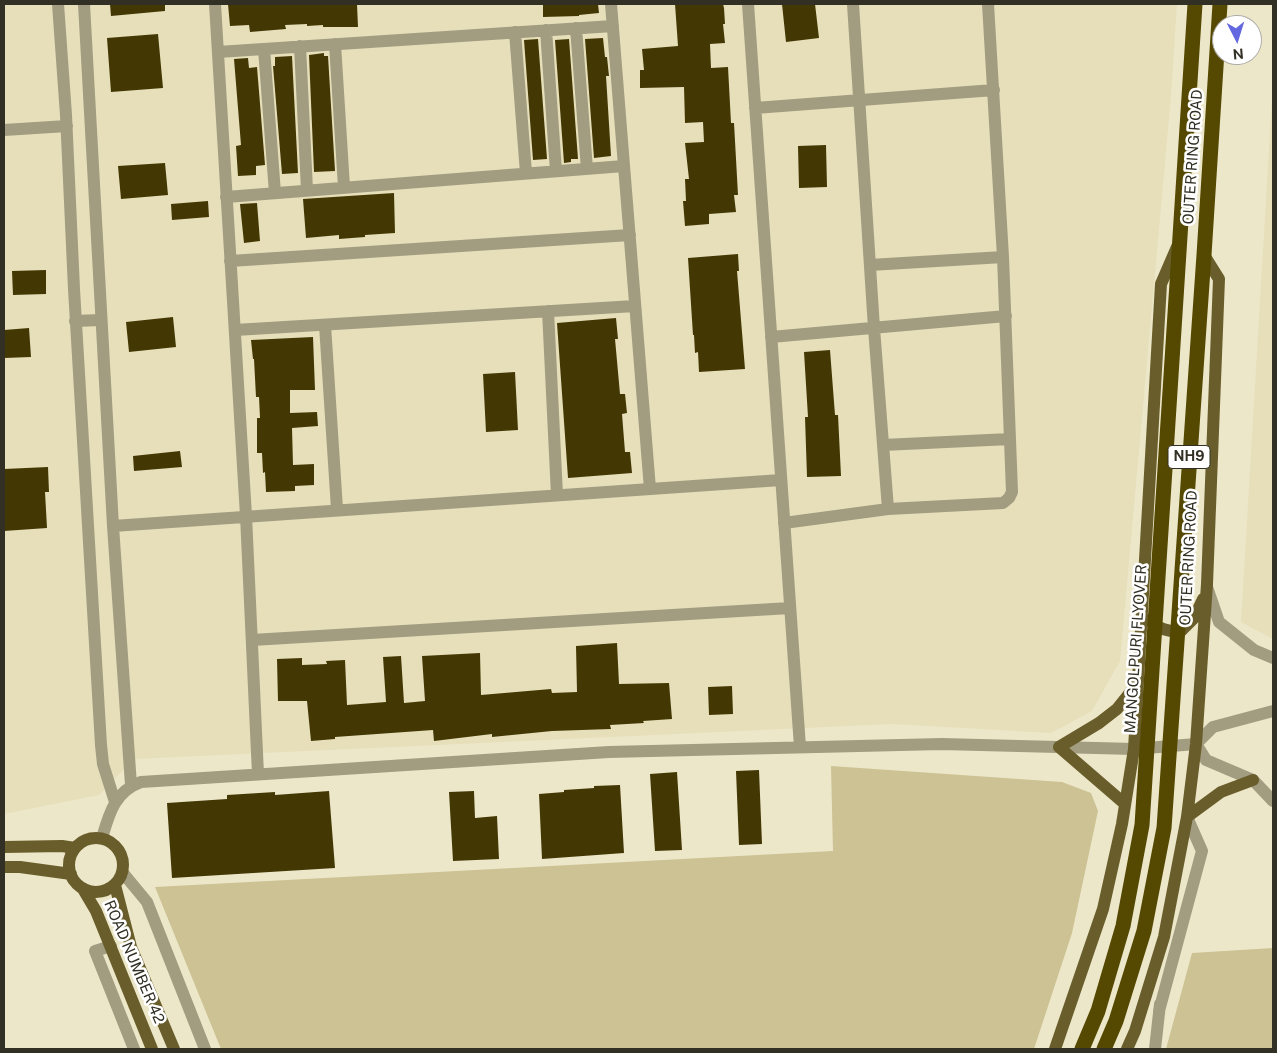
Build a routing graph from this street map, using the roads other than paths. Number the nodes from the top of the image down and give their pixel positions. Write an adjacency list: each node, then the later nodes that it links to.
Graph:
1 (58, 4): 21 (street)
2 (84, 4): 41 (street)
3 (215, 4): 17 (street)
4 (612, 4): 10 (street)
5 (748, 4): 20 (street)
6 (853, 4): 19 (street)
7 (988, 4): 18 (street)
8 (1195, 4): 32 (highway, OUTER RING ROAD)
9 (1220, 4): 33 (highway, OUTER RING ROAD / NH9)
10 (613, 26): 11 (street); 23 (street)
11 (576, 28): 12 (street); 24 (street)
12 (546, 30): 13 (street); 25 (street)
13 (515, 32): 14 (street); 26 (street)
14 (335, 44): 15 (street); 27 (street)
15 (300, 46): 16 (street); 28 (street)
16 (264, 49): 17 (street); 29 (street)
17 (218, 52): 30 (street)
18 (994, 90): 19 (street); 34 (street)
19 (859, 100): 20 (street); 36 (street)
20 (755, 108): 45 (street)
21 (67, 126): 22 (street); 40 (street)
22 (4, 130)
23 (624, 166): 24 (street); 31 (street)
24 (587, 169): 25 (street)
25 (556, 171): 26 (street)
26 (526, 173): 27 (street)
27 (344, 188): 28 (street)
28 (307, 190): 29 (street)
29 (275, 193): 30 (street)
30 (226, 197): 35 (street)
31 (630, 235): 35 (street); 37 (street)
32 (1179, 242): 57 (main road); 92 (highway, MANGOLPURI FLYOVER)
33 (1204, 254): 56 (main road, OUTER RING ROAD); 93 (highway, NH9)
34 (1004, 257): 36 (street); 39 (street)
35 (230, 261): 44 (street)
36 (870, 265): 43 (street)
37 (635, 306): 38 (street); 49 (street)
38 (548, 311): 42 (street); 50 (street)
39 (1006, 316): 43 (street); 46 (street)
40 (75, 320): 41 (street); 71 (street)
41 (101, 320): 55 (street)
42 (325, 325): 44 (street); 52 (street)
43 (874, 328): 45 (street); 47 (street)
44 (235, 330): 53 (street)
45 (771, 337): 48 (street)
46 (1010, 439): 47 (street); 51 (street)
47 (883, 445): 51 (street)
48 (781, 480): 49 (street); 54 (street)
49 (650, 489): 50 (street)
50 (557, 495): 52 (street)
51 (888, 509): 54 (street)
52 (337, 510): 53 (street)
53 (246, 516): 55 (street); 59 (street)
54 (784, 523): 58 (street)
55 (113, 526): 69 (street)
56 (1207, 584): 57 (main road); 60 (street); 63 (main road, OUTER RING ROAD)
57 (1142, 606): 61 (main road)
58 (790, 608): 59 (street); 64 (street)
59 (252, 640): 67 (street)
60 (1273, 658)
61 (1137, 684): 65 (main road); 66 (main road)
62 (1273, 711): 63 (street)
63 (1196, 744): 66 (street); 68 (street); 73 (main road, OUTER RING ROAD)
64 (800, 747): 65 (street); 67 (street)
65 (1059, 747): 66 (street); 72 (main road)
66 (1134, 749): 72 (main road)
67 (258, 774): 69 (street)
68 (1252, 780): 70 (street); 73 (main road)
69 (131, 785): 71 (street)
70 (1273, 801)
71 (114, 802): 74 (street)
72 (1125, 804): 91 (main road)
73 (1187, 817): 82 (main road, OUTER RING ROAD); 86 (street)
74 (102, 838): 76 (main road); 78 (main road)
75 (4, 847): 76 (main road)
76 (75, 848): 79 (main road)
77 (4, 867): 79 (main road)
78 (122, 872): 80 (main road); 90 (street)
79 (70, 874): 81 (main road)
80 (115, 885): 81 (main road); 89 (main road, ROAD NUMBER 42)
81 (84, 889): 83 (main road, ROAD NUMBER 42)
82 (1164, 937): 86 (street); 94 (main road, OUTER RING ROAD)
83 (111, 946): 84 (main road, ROAD NUMBER 42); 85 (street)
84 (128, 990): 85 (street); 88 (main road, ROAD NUMBER 42)
85 (112, 994): 87 (street)
86 (1159, 1011): 95 (street)
87 (134, 1049)
88 (152, 1049)
89 (174, 1049)
90 (205, 1049)
91 (1055, 1049)
92 (1082, 1049)
93 (1104, 1049)
94 (1127, 1049)
95 (1155, 1049)

